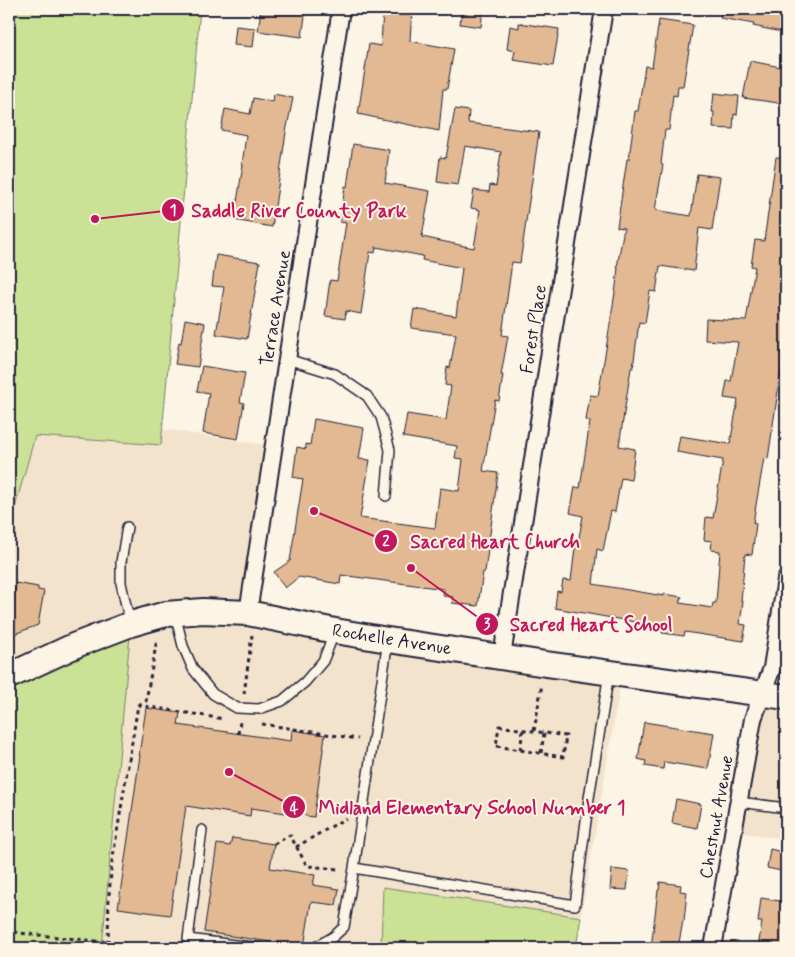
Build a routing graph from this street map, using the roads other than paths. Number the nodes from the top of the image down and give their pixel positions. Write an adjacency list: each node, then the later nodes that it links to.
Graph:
1 (341, 9): 3 (street, Terrace Avenue)
2 (604, 9): 12 (street, Forest Place)
3 (287, 358): 4 (lane); 9 (street, Terrace Avenue)
4 (386, 496)
5 (127, 527): 7 (lane)
6 (786, 579): 15 (street, Chestnut Avenue)
7 (130, 624): 8 (street, Rochelle Avenue); 14 (street, Rochelle Avenue)
8 (177, 624): 9 (street, Rochelle Avenue); 10 (lane)
9 (247, 624): 10 (street, Rochelle Avenue)
10 (335, 631): 11 (street, Rochelle Avenue)
11 (388, 640): 12 (street, Rochelle Avenue); 20 (lane)
12 (502, 656): 13 (street, Rochelle Avenue)
13 (609, 673): 15 (street, Rochelle Avenue); 20 (lane)
14 (9, 676)
15 (762, 694): 16 (street, Rochelle Avenue); 17 (street, Chestnut Avenue)
16 (786, 697)
17 (739, 802): 18 (lane); 23 (street, Chestnut Avenue)
18 (786, 808)
19 (202, 830): 21 (lane)
20 (354, 868): 22 (lane)
21 (259, 948)
22 (314, 948)
23 (713, 948)

